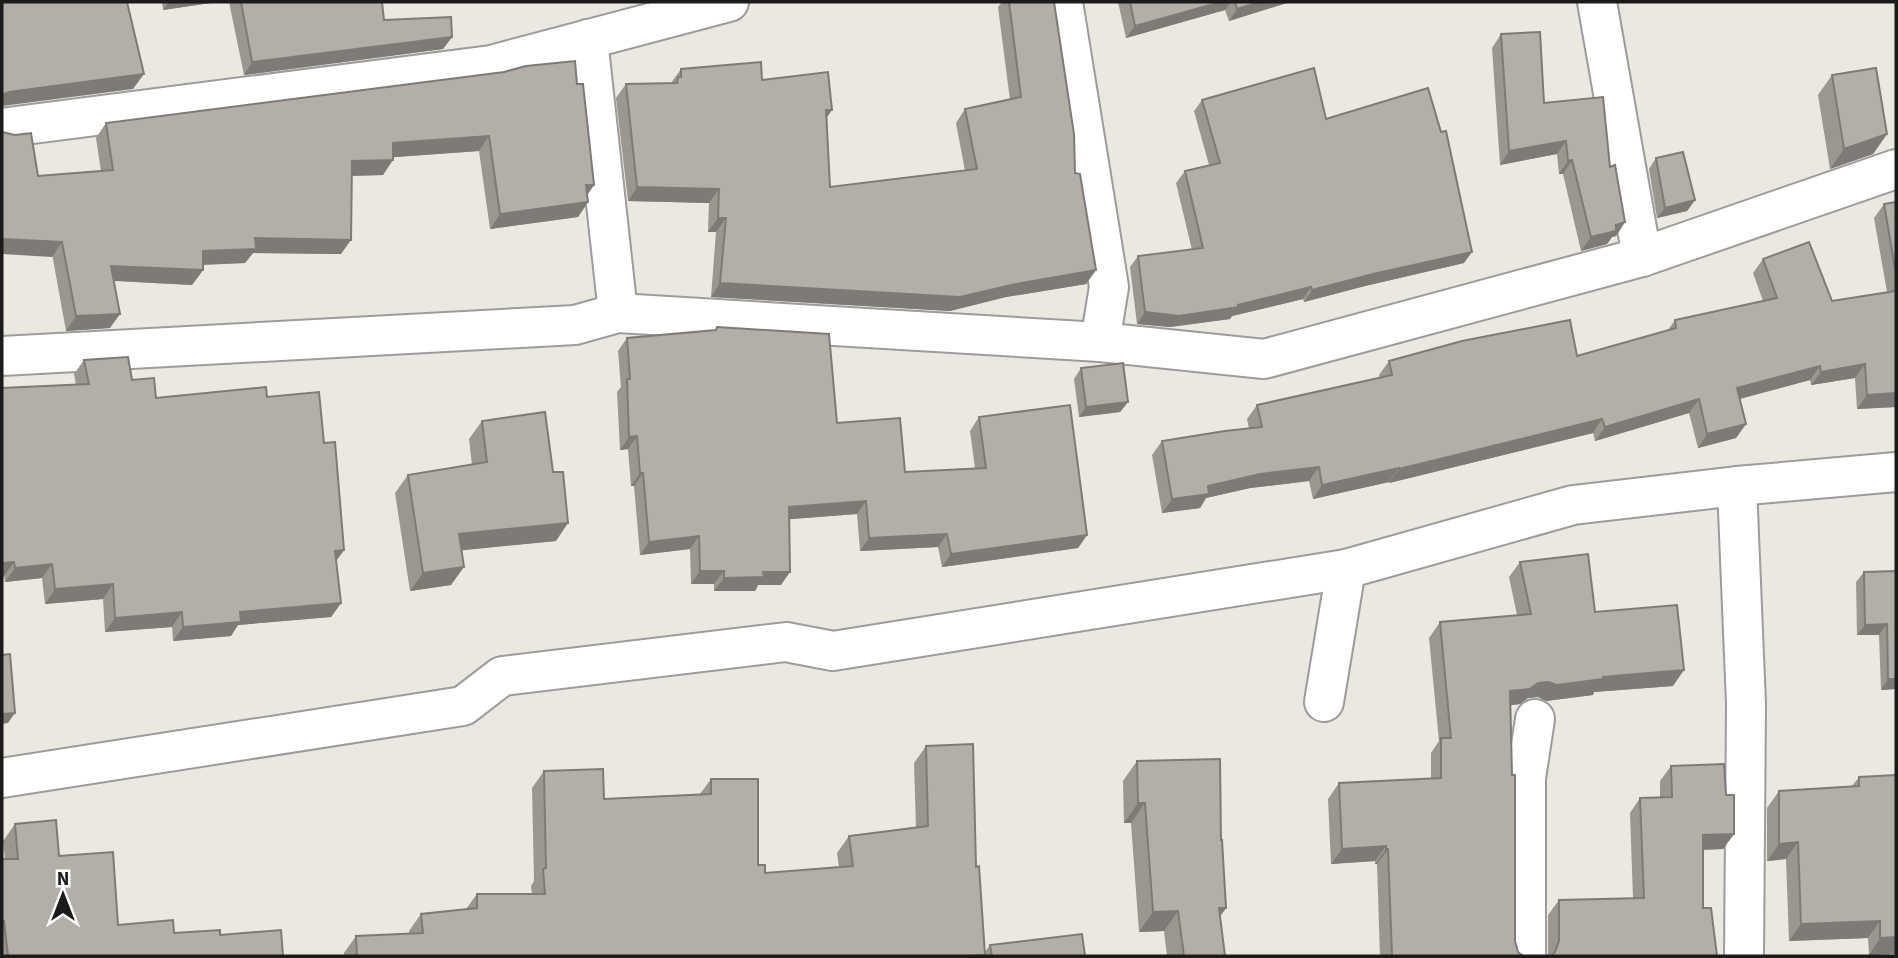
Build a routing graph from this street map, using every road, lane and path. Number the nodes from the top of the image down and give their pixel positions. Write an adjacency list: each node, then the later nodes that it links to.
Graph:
1 (729, 2): 4 (street)
2 (1063, 2): 9 (street)
3 (1597, 2): 7 (street)
4 (589, 39): 5 (street); 8 (street)
5 (2, 128)
6 (1896, 169): 7 (street)
7 (1642, 257): 9 (street)
8 (618, 313): 9 (street); 10 (street)
9 (1100, 342)
10 (2, 356)
11 (1896, 472): 12 (street)
12 (1737, 486): 13 (street); 18 (street)
13 (1346, 569): 14 (street); 16 (street)
14 (1324, 702)
15 (1535, 719): 17 (street)
16 (2, 778)
17 (1526, 956)
18 (1744, 956)

